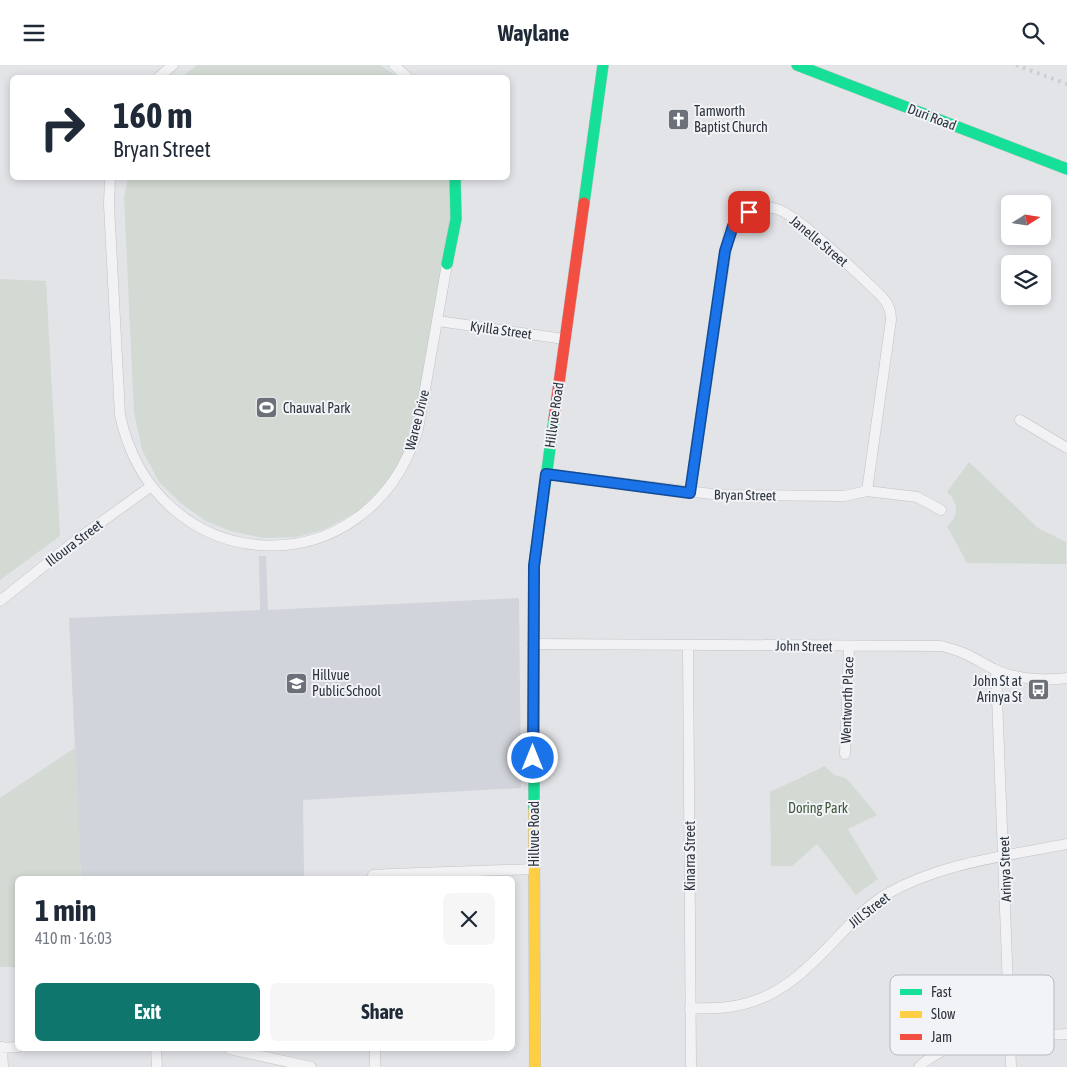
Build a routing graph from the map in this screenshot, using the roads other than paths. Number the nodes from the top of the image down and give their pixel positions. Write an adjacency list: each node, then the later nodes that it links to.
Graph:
1 (394, 65): 6 (street)
2 (603, 65): 12 (street, Hillvue Road)
3 (797, 65): 7 (street, Duri Road)
4 (171, 66): 5 (street)
5 (161, 75)
6 (405, 75)
7 (1067, 169)
8 (110, 180): 16 (street, Waree Drive)
9 (455, 180): 10 (street, Waree Drive)
10 (447, 264): 11 (street, Waree Drive)
11 (438, 321): 12 (street, Kyilla Street); 16 (street, Waree Drive)
12 (564, 339): 15 (street, Hillvue Road)
13 (1020, 420): 14 (street)
14 (1067, 448)
15 (546, 474): 18 (street, Bryan Street); 21 (street, Hillvue Road)
16 (150, 487): 20 (street, Illoura Street)
17 (867, 491): 18 (street, Bryan Street); 18 (street, Janelle Street); 19 (street, Bryan Street)
18 (690, 493)
19 (941, 510)
20 (0, 601)
21 (533, 644): 22 (street, John Street); 29 (street, Hillvue Road)
22 (688, 645): 23 (street, John Street); 32 (street, Kinarra Street)
23 (849, 647): 24 (street, John Street); 26 (street, Wentworth Place)
24 (996, 671): 25 (street, John Street); 28 (street, Arinya Street)
25 (1067, 678)
26 (845, 754)
27 (1067, 844): 28 (street, Jill Street)
28 (1005, 856): 31 (street, Arinya Street); 32 (street, Jill Street)
29 (534, 869): 30 (street); 45 (street, Hillvue Road)
30 (373, 876)
31 (1008, 975)
32 (690, 1008): 46 (street, Kinarra Street)
33 (1067, 1034): 34 (street)
34 (1054, 1035)
35 (15, 1047): 36 (street)
36 (1, 1048): 41 (street)
37 (156, 1051): 42 (street)
38 (239, 1051): 43 (street)
39 (375, 1051): 44 (street)
40 (936, 1055): 47 (street)
41 (3, 1067)
42 (157, 1067)
43 (311, 1067)
44 (375, 1067)
45 (535, 1067)
46 (690, 1067)
47 (918, 1067)

